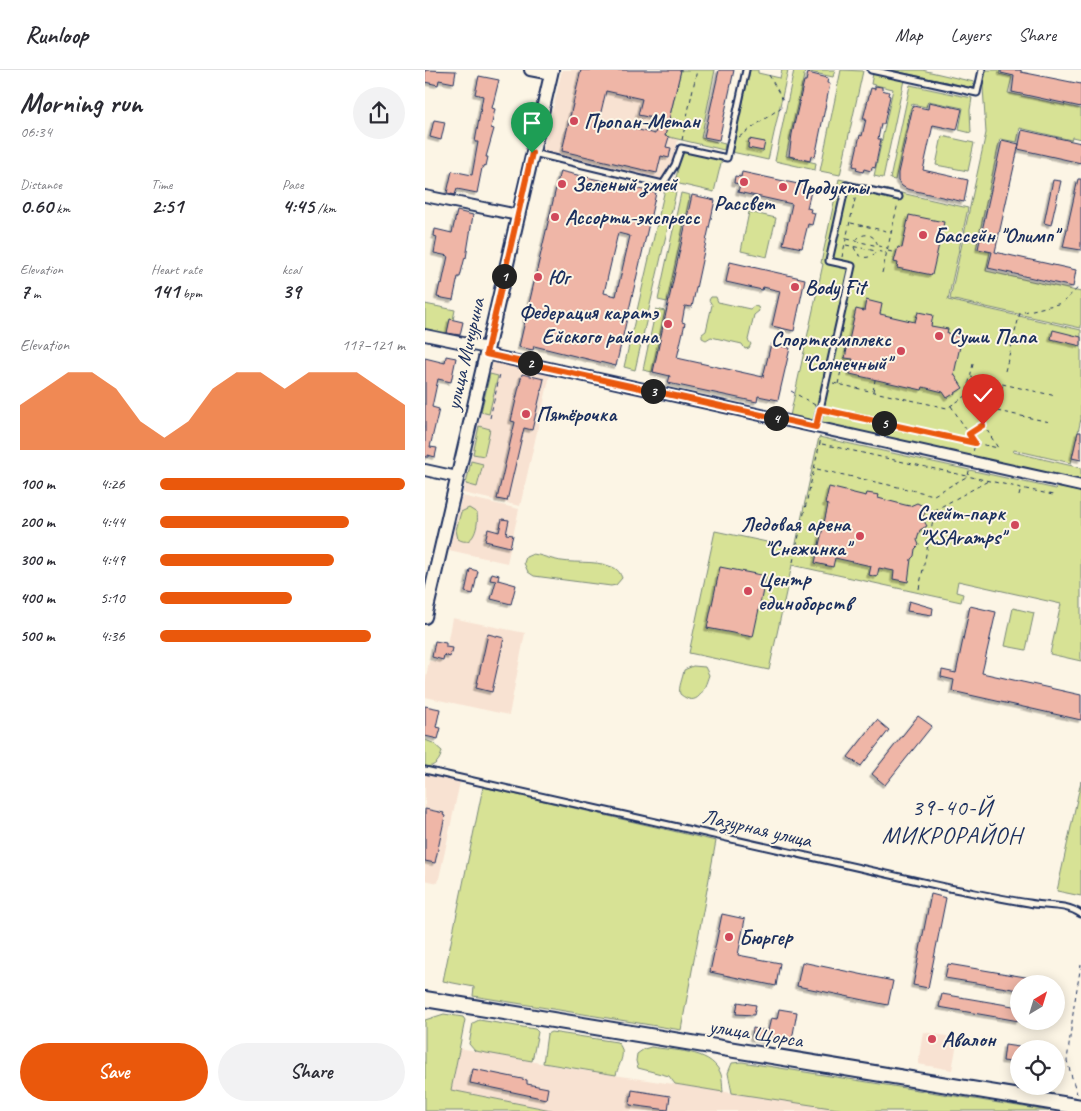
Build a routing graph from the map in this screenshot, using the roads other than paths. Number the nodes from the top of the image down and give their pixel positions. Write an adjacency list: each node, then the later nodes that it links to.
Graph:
1 (530, 70): 5 (street)
2 (746, 70): 6 (lane)
3 (871, 70): 4 (lane)
4 (982, 70)
5 (551, 72): 6 (street, улица Мичурина)
6 (532, 153): 9 (street, улица Мичурина)
7 (425, 196): 9 (street)
8 (899, 196): 12 (lane)
9 (518, 215): 11 (street, улица Мичурина)
10 (425, 335): 11 (street)
11 (487, 351): 12 (street); 14 (street, улица Мичурина)
12 (820, 428): 15 (street)
13 (425, 470): 14 (street)
14 (457, 477): 16 (street, улица Мичурина)
15 (1081, 486)
16 (425, 617)
17 (425, 770): 18 (lane, Лазурная улица)
18 (1081, 914)
19 (425, 999): 20 (main road, улица Щорса)
20 (1080, 1103)

